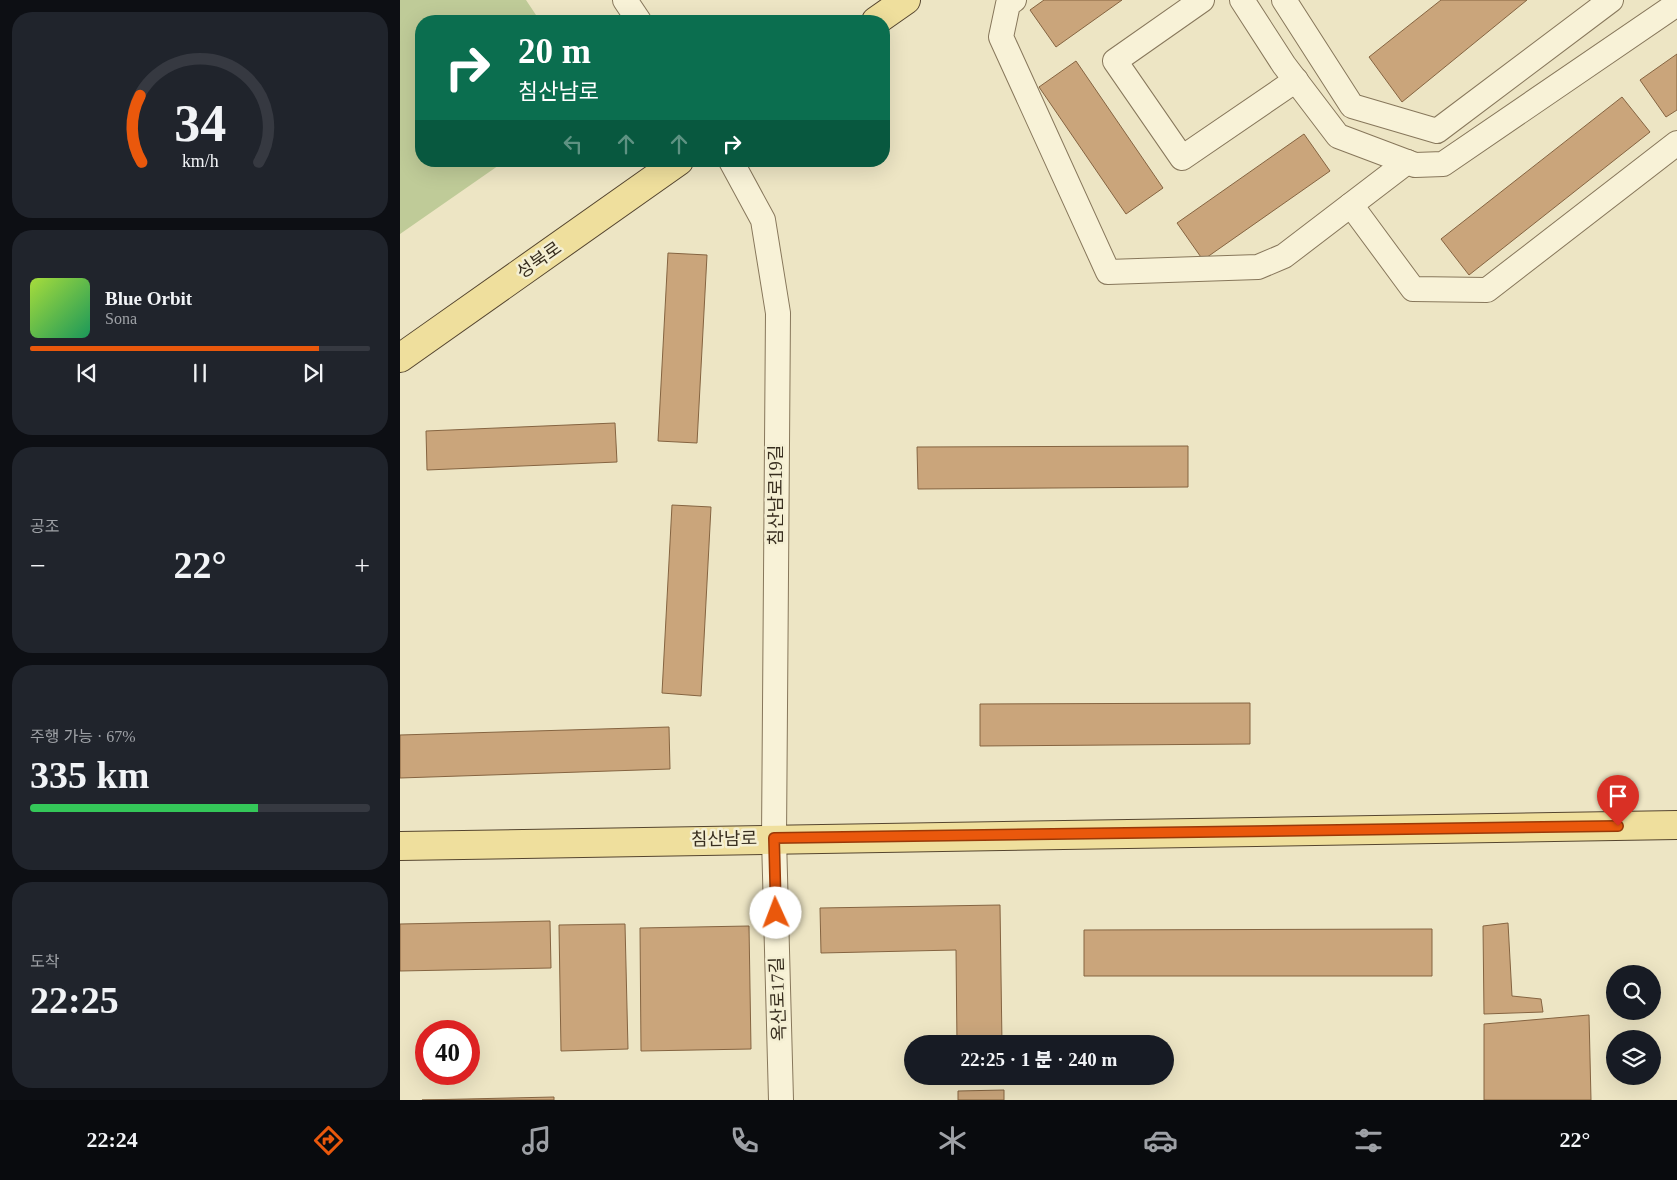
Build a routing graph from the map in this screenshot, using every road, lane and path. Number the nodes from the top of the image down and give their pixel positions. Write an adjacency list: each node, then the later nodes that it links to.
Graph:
1 (625, 0): 9 (street)
2 (906, 0): 10 (main road)
3 (1014, 0): 16 (street)
4 (1202, 0): 11 (street)
5 (1242, 0): 11 (street)
6 (1284, 0): 7 (street)
7 (1611, 0)
8 (1677, 4): 13 (street)
9 (635, 15)
10 (885, 15)
11 (1296, 80): 13 (street)
12 (1677, 143): 16 (street)
13 (1407, 162): 16 (street)
14 (671, 167): 17 (main road, 성북로)
15 (734, 167): 19 (street, 침산남로19길)
16 (1351, 205)
17 (400, 358)
18 (1677, 825): 19 (main road, 침산남로)
19 (774, 838): 20 (main road, 침산남로); 21 (street, 옥산로17길)
20 (400, 846)
21 (781, 1100)

